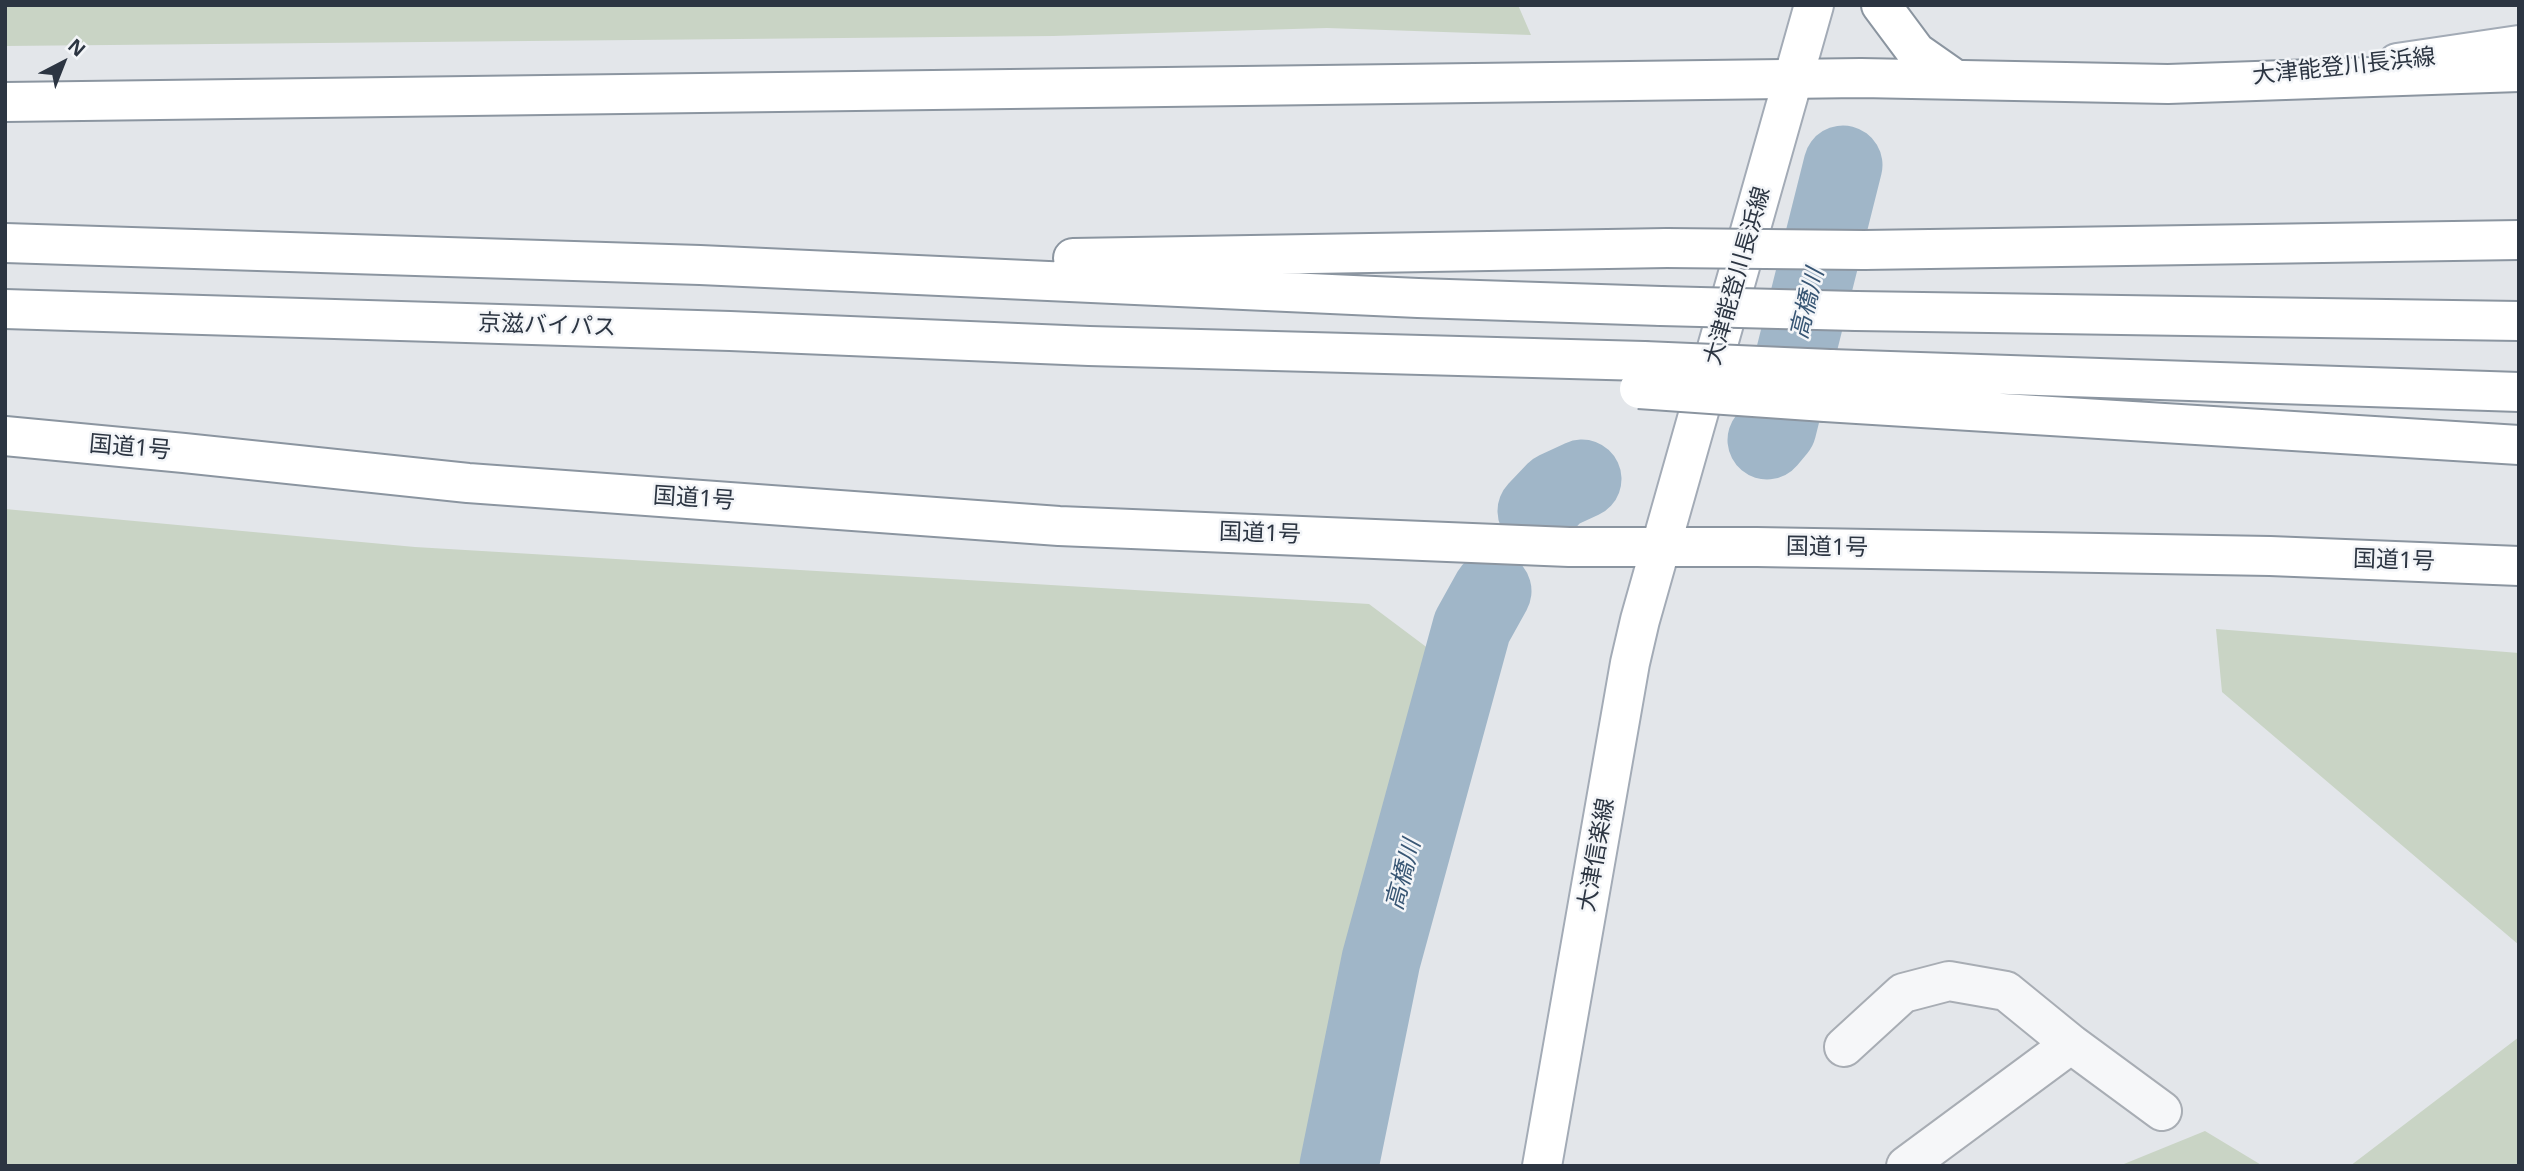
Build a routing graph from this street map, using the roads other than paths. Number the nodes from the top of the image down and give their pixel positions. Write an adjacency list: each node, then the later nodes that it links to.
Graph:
1 (1814, 5): 5 (main road, 大津能登川長浜線)
2 (1881, 5): 6 (main road)
3 (2519, 45): 7 (main road, 大津能登川長浜線)
4 (2519, 72): 7 (main road)
5 (1794, 79): 6 (main road); 8 (main road); 18 (main road, 大津能登川長浜線)
6 (1955, 80): 7 (main road)
7 (2168, 84)
8 (5, 102)
9 (2519, 240): 11 (main road, bridge)
10 (5, 243): 11 (main road)
11 (700, 265): 13 (main road, bridge)
12 (5, 309): 14 (main road, 京滋バイパス, bridge)
13 (2519, 321)
14 (1827, 385): 15 (main road); 17 (main road)
15 (2519, 392)
16 (5, 436): 18 (main road, 国道1号)
17 (2519, 445)
18 (1661, 546): 19 (main road, 国道1号); 23 (main road, 大津信楽線)
19 (2519, 566)
20 (2071, 1044): 21 (lane); 22 (lane); 24 (lane)
21 (1844, 1047)
22 (2162, 1111)
23 (1542, 1166)
24 (1906, 1166)

